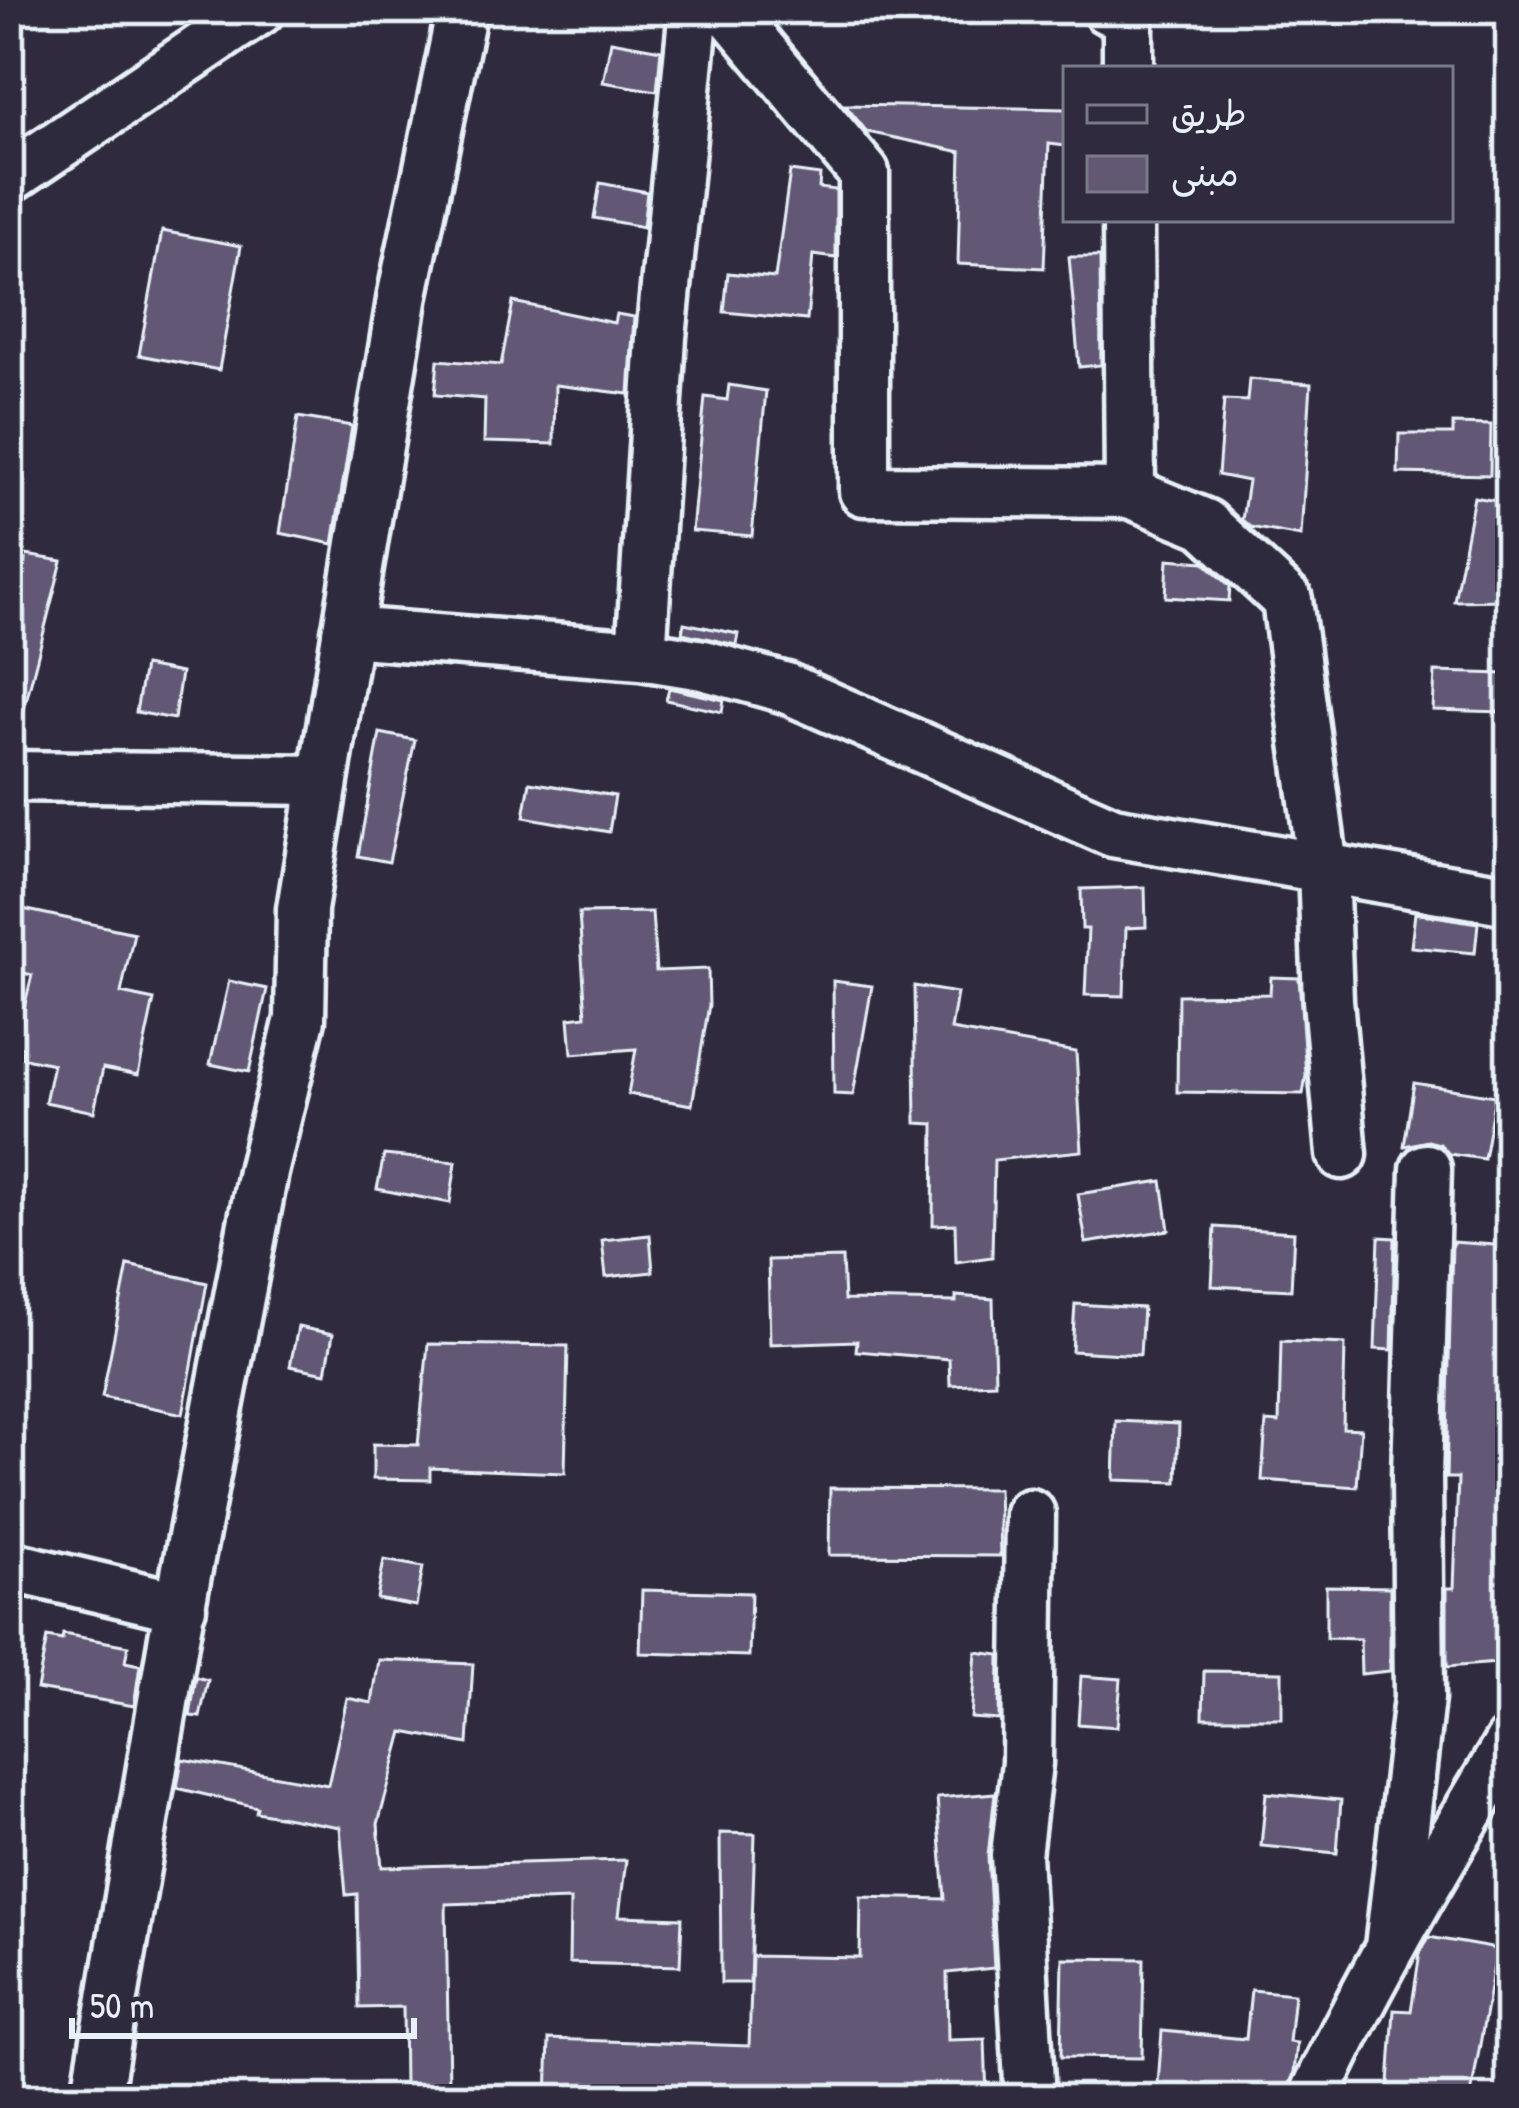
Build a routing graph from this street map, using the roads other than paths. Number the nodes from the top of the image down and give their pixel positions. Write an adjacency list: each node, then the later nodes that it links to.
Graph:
1 (260, 9): 7 (street)
2 (462, 9): 10 (street)
3 (694, 9): 11 (street)
4 (727, 9): 9 (street)
5 (1107, 9): 6 (street)
6 (1128, 66)
7 (9, 178)
8 (1128, 222): 9 (street)
9 (1130, 493): 14 (street)
10 (347, 632): 11 (street); 13 (street)
11 (641, 655): 14 (street)
12 (9, 776): 13 (street)
13 (323, 780): 20 (street)
14 (1323, 868): 15 (street); 16 (street)
15 (1510, 900)
16 (1342, 1154)
17 (1426, 1168): 22 (street)
18 (1030, 1514): 24 (street)
19 (9, 1566): 20 (street)
20 (181, 1607): 23 (street)
21 (1510, 1742): 22 (street)
22 (1390, 1947): 25 (street)
23 (96, 2099)
24 (1030, 2099)
25 (1313, 2099)

